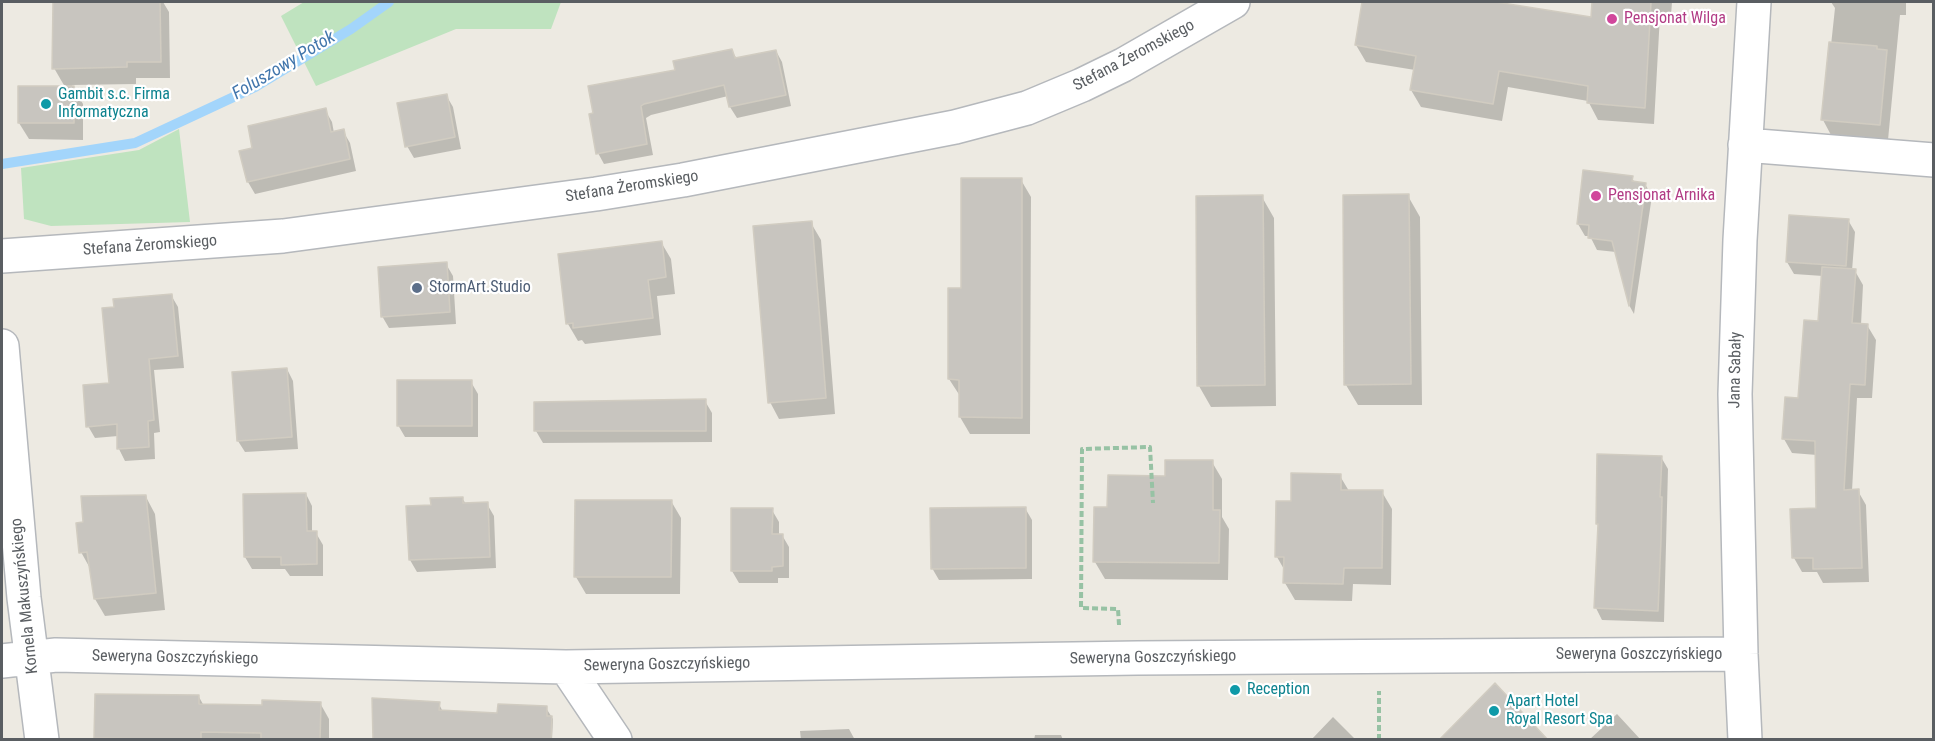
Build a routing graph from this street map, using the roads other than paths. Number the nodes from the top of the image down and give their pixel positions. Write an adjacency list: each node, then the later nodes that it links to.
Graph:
1 (1233, 2): 5 (street, Stefana Żeromskiego)
2 (1754, 2): 3 (street, Jana Sabały)
3 (1745, 145): 4 (street); 7 (street, Jana Sabały)
4 (1934, 160)
5 (2, 256)
6 (2, 346): 8 (street, Kornela Makuszyńskiego)
7 (1741, 654): 9 (street, Seweryna Goszczyńskiego); 12 (street, Jana Sabały)
8 (16, 660): 9 (street, Seweryna Goszczyńskiego); 10 (street, Kornela Makuszyńskiego)
9 (566, 667): 11 (street, Seweryna Goszczyńskiego)
10 (42, 740)
11 (615, 740)
12 (1745, 740)

